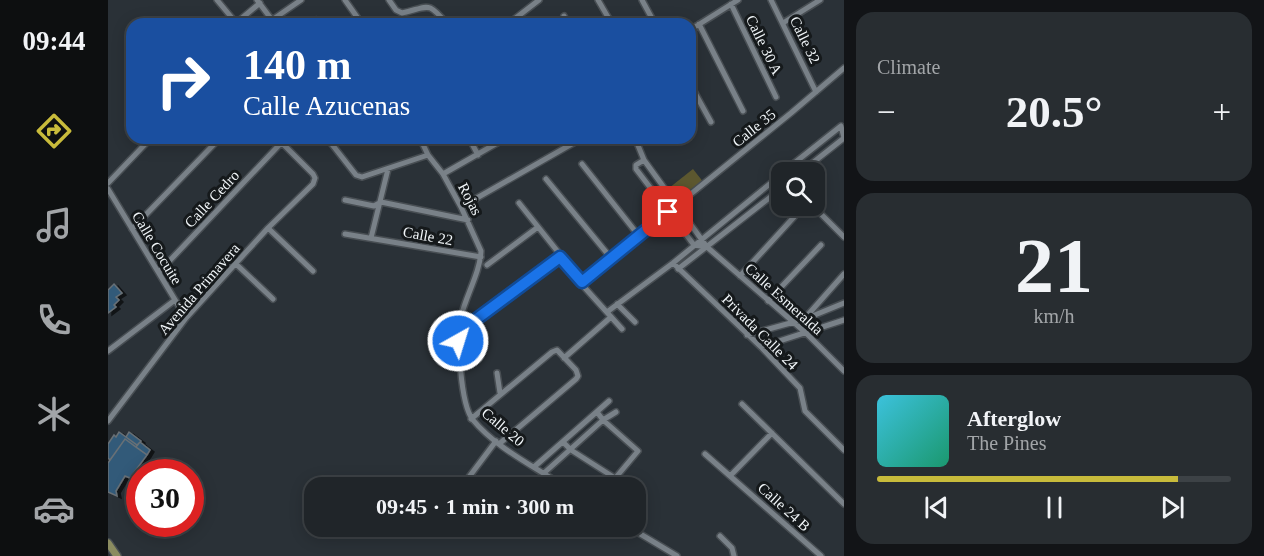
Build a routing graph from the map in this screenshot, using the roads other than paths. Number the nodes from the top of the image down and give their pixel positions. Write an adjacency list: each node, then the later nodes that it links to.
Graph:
1 (217, 0): 13 (street)
2 (301, 0): 16 (street)
3 (345, 0): 17 (street)
4 (389, 0): 18 (street)
5 (538, 0): 19 (street)
6 (597, 0): 20 (street)
7 (642, 0): 21 (street)
8 (738, 0): 12 (street)
9 (771, 0): 22 (street, Calle 32)
10 (820, 0): 22 (street)
11 (259, 2): 14 (street); 15 (street)
12 (731, 4): 23 (street); 28 (street, Calle 30 A)
13 (232, 18)
14 (241, 18)
15 (271, 18)
16 (279, 18)
17 (358, 18)
18 (443, 18)
19 (516, 18)
20 (608, 18)
21 (652, 18)
22 (783, 22): 26 (street, Calle 32)
23 (699, 24): 24 (street); 29 (street)
24 (696, 26)
25 (844, 68): 26 (street, Calle 35)
26 (816, 92): 58 (street, Calle 35)
27 (696, 95): 30 (street)
28 (776, 97)
29 (743, 111)
30 (711, 122)
31 (844, 138): 45 (street); 46 (street)
32 (145, 144): 52 (street)
33 (214, 144): 66 (street)
34 (276, 144): 83 (street, Calle Cedro)
35 (284, 144): 65 (street, Avenida Primavera)
36 (332, 144): 48 (street)
37 (423, 144): 42 (street, Rojas)
38 (472, 144): 43 (street)
39 (496, 144): 43 (street)
40 (572, 144): 59 (street)
41 (637, 144): 44 (street)
42 (428, 155): 48 (street); 49 (street, Rojas)
43 (478, 155): 49 (street)
44 (644, 160): 58 (street); 60 (street)
45 (796, 162)
46 (814, 162)
47 (582, 164): 68 (street)
48 (388, 169): 56 (street)
49 (443, 174): 59 (street, Rojas)
50 (546, 179): 77 (street)
51 (771, 182): 71 (street)
52 (108, 183)
53 (108, 189): 66 (street, Calle Cocuite)
54 (771, 197): 74 (street)
55 (345, 200): 56 (street)
56 (381, 202): 63 (street); 70 (street)
57 (519, 203): 64 (street)
58 (678, 205): 60 (street, Calle 35); 71 (street)
59 (461, 207): 63 (street, Rojas)
60 (668, 212): 68 (street, Calle 35); 72 (street)
61 (823, 216): 69 (street)
62 (794, 218): 85 (street)
63 (468, 220): 75 (street, Rojas)
64 (538, 227): 76 (street); 80 (street)
65 (268, 228): 79 (street, Avenida Primavera); 82 (street)
66 (132, 229): 83 (street, Calle Cocuite)
67 (345, 234): 70 (street, Calle 22)
68 (639, 236): 77 (street, Calle 35)
69 (844, 237)
70 (371, 238): 75 (street, Calle 22)
71 (702, 238): 72 (street); 74 (street)
72 (694, 245): 74 (street); 78 (street)
73 (821, 245): 89 (street)
74 (707, 247): 81 (street); 85 (street, Calle Esmeralda)
75 (481, 257): 99 (street, Calle 20)
76 (560, 257): 86 (street); 99 (street)
77 (611, 258): 86 (street, Calle 35)
78 (673, 263): 81 (street, Privada Calle 24); 91 (street)
79 (236, 264): 87 (street); 93 (street, Avenida Primavera)
80 (487, 265)
81 (678, 269): 101 (street, Privada Calle 24)
82 (313, 271)
83 (159, 273): 88 (street, Calle Cocuite)
84 (844, 274): 94 (street)
85 (740, 276): 89 (street, Calle Esmeralda)
86 (582, 282): 92 (street)
87 (273, 299)
88 (175, 300): 93 (street, Calle Cocuite); 103 (street)
89 (768, 301): 97 (street, Calle Esmeralda)
90 (844, 303): 94 (street)
91 (617, 304): 92 (street); 96 (street)
92 (609, 315): 98 (street); 104 (street)
93 (186, 318): 114 (street, Avenida Primavera)
94 (805, 319): 97 (street)
95 (844, 320): 100 (street)
96 (635, 322)
97 (793, 322): 100 (street, Calle Esmeralda); 101 (street)
98 (622, 329)
99 (459, 332): 112 (street, Calle 20)
100 (806, 333): 102 (street); 105 (street, Calle Esmeralda)
101 (747, 336): 102 (street, Privada Calle 24)
102 (761, 347): 119 (street, Privada Calle 24)
103 (108, 351)
104 (564, 358): 107 (street); 116 (street)
105 (844, 371)
106 (497, 373): 107 (street)
107 (500, 393): 112 (street)
108 (609, 401): 111 (street)
109 (741, 404): 115 (street)
110 (616, 411): 113 (street)
111 (597, 412): 113 (street); 117 (street)
112 (471, 419): 116 (street, Calle 20)
113 (603, 420): 118 (street); 127 (street)
114 (108, 421)
115 (772, 433): 123 (street); 128 (street)
116 (498, 442): 121 (street, Calle 20); 124 (street)
117 (563, 442): 118 (street); 121 (street)
118 (571, 450): 122 (street); 126 (street)
119 (844, 450)
120 (705, 454): 123 (street, Calle 24 B)
121 (534, 466): 122 (street, Calle 20)
122 (544, 473): 125 (street, Calle 20)
123 (731, 476): 135 (street, Calle 24 B)
124 (469, 477)
125 (550, 477)
126 (613, 477)
127 (616, 477)
128 (844, 504)
129 (720, 536): 134 (street)
130 (645, 537): 133 (street)
131 (108, 543): 132 (main road)
132 (117, 556)
133 (677, 556)
134 (734, 556)
135 (821, 556)

